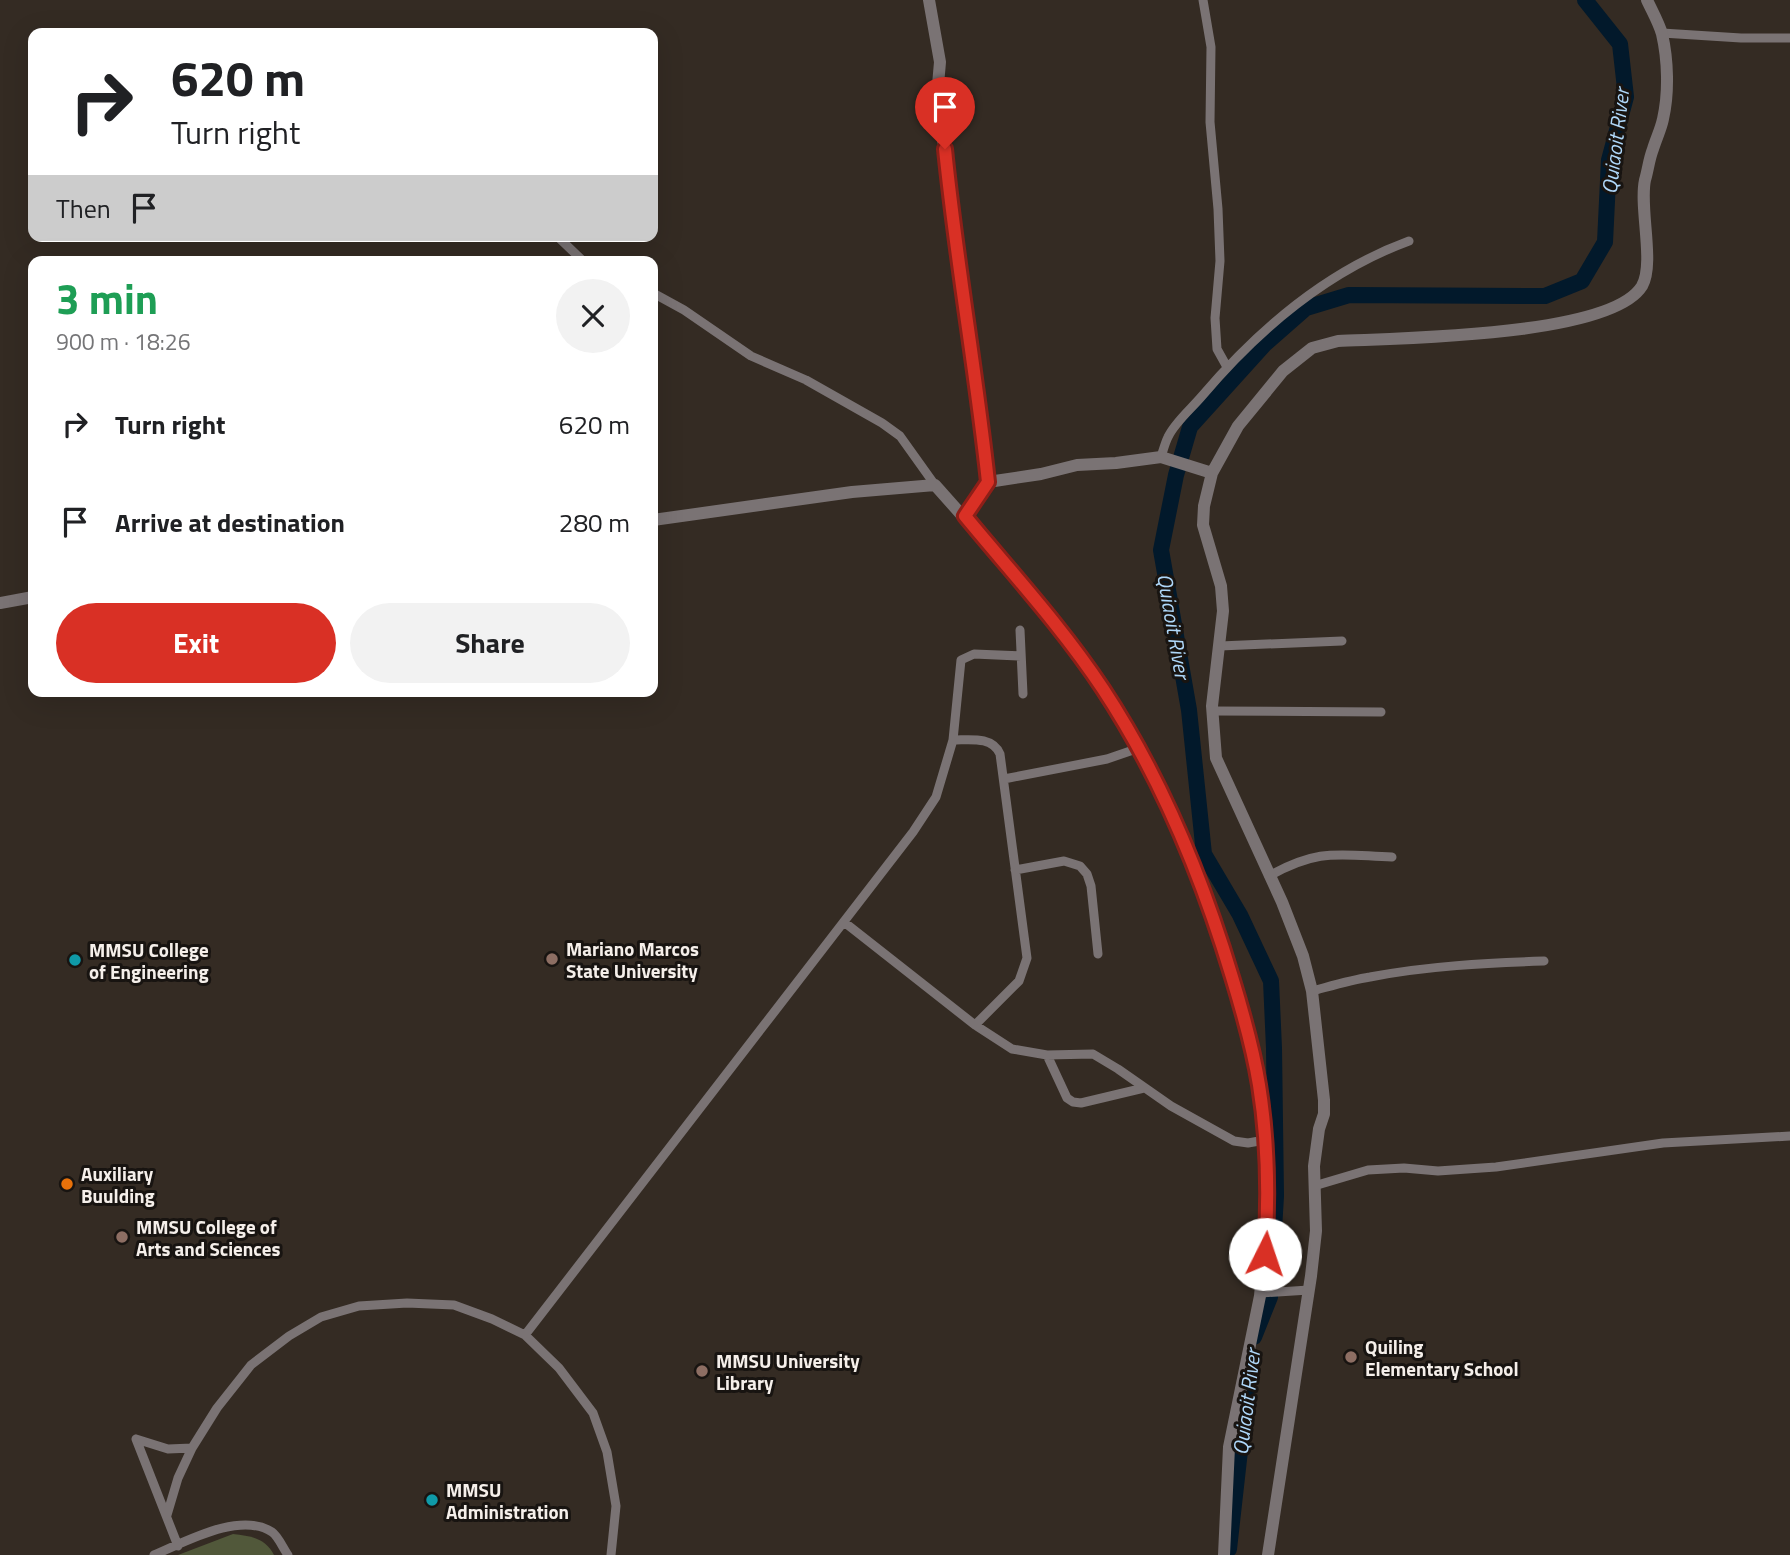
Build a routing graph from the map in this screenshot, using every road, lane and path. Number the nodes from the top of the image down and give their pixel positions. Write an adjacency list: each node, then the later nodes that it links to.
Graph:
1 (929, 0): 13 (street)
2 (1203, 0): 10 (street)
3 (1647, 0): 4 (street)
4 (1662, 33): 5 (street); 12 (street)
5 (1790, 38)
6 (1409, 241): 10 (street)
7 (563, 242): 8 (street)
8 (578, 256)
9 (658, 296): 14 (street)
10 (1227, 367): 11 (street)
11 (1166, 459): 12 (street); 13 (street)
12 (1208, 471): 21 (street)
13 (988, 482): 15 (street)
14 (935, 485): 15 (street); 16 (street)
15 (965, 516): 27 (street)
16 (658, 519)
17 (28, 598): 18 (street)
18 (0, 604)
19 (1020, 630): 22 (street)
20 (1342, 641): 21 (street)
21 (1220, 646): 24 (street)
22 (1021, 656): 23 (street); 26 (street)
23 (1023, 694)
24 (1213, 711): 25 (street); 31 (street)
25 (1381, 712)
26 (953, 740): 28 (street); 32 (street)
27 (1139, 748): 28 (street); 40 (street)
28 (1004, 779): 30 (street)
29 (1392, 857): 31 (street)
30 (1015, 870): 33 (street); 36 (street)
31 (1269, 876): 35 (street)
32 (844, 922): 36 (street); 44 (street)
33 (1098, 954)
34 (1544, 961): 35 (street)
35 (1312, 991): 41 (street)
36 (975, 1025): 37 (street)
37 (1046, 1055): 38 (street); 38 (street)
38 (1144, 1088): 40 (street)
39 (1790, 1136): 41 (street)
40 (1265, 1140): 43 (street)
41 (1314, 1186): 42 (street)
42 (1305, 1290): 43 (street); 52 (street)
43 (1264, 1293): 51 (street)
44 (525, 1335): 45 (street); 50 (street)
45 (192, 1448): 46 (street); 46 (street)
46 (167, 1515): 47 (street)
47 (178, 1546): 48 (street); 49 (street)
48 (155, 1555)
49 (288, 1555)
50 (611, 1555)
51 (1224, 1555)
52 (1268, 1555)

